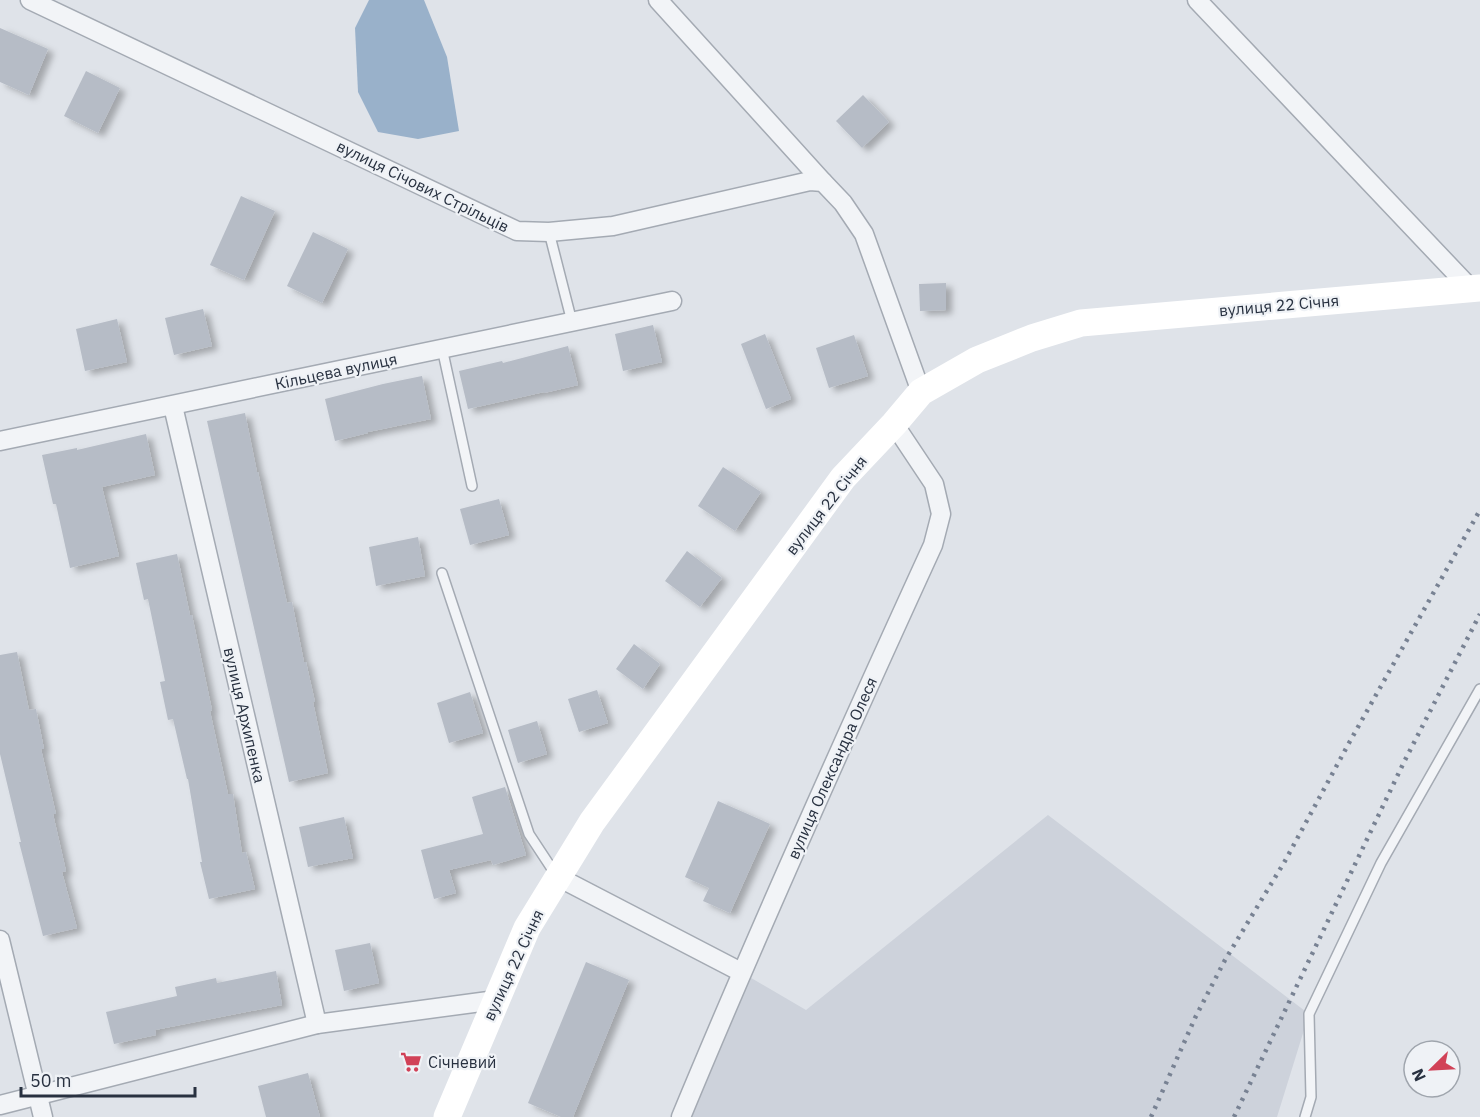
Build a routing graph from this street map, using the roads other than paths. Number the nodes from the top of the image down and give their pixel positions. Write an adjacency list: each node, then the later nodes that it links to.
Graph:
1 (30, 0): 5 (street, вулиця Січових Стрільців)
2 (658, 0): 4 (street)
3 (1197, 0): 6 (street)
4 (823, 182): 5 (street, вулиця Січових Стрільців); 10 (street)
5 (549, 232): 8 (lane)
6 (1476, 289): 10 (street, вулиця 22 Січня)
7 (672, 302): 8 (street, Кільцева вулиця)
8 (572, 321): 9 (street, Кільцева вулиця)
9 (442, 348): 11 (street, Кільцева вулиця); 14 (lane)
10 (921, 392): 12 (street, вулиця 22 Січня)
11 (173, 405): 13 (street, Кільцева вулиця); 21 (street, вулиця Архипенка)
12 (894, 424): 17 (street, вулиця 22 Січня); 19 (street, вулиця Олександра Олеся)
13 (0, 441)
14 (472, 486)
15 (442, 573): 17 (lane)
16 (1480, 689): 27 (lane)
17 (558, 878): 19 (street); 20 (street, вулиця 22 Січня)
18 (0, 940): 22 (street)
19 (741, 972): 26 (street, вулиця Олександра Олеся)
20 (496, 1000): 21 (street); 25 (street, вулиця 22 Січня)
21 (317, 1024): 22 (street)
22 (37, 1096): 23 (street); 24 (street)
23 (0, 1105)
24 (43, 1117)
25 (447, 1117)
26 (681, 1117)
27 (1305, 1117)

